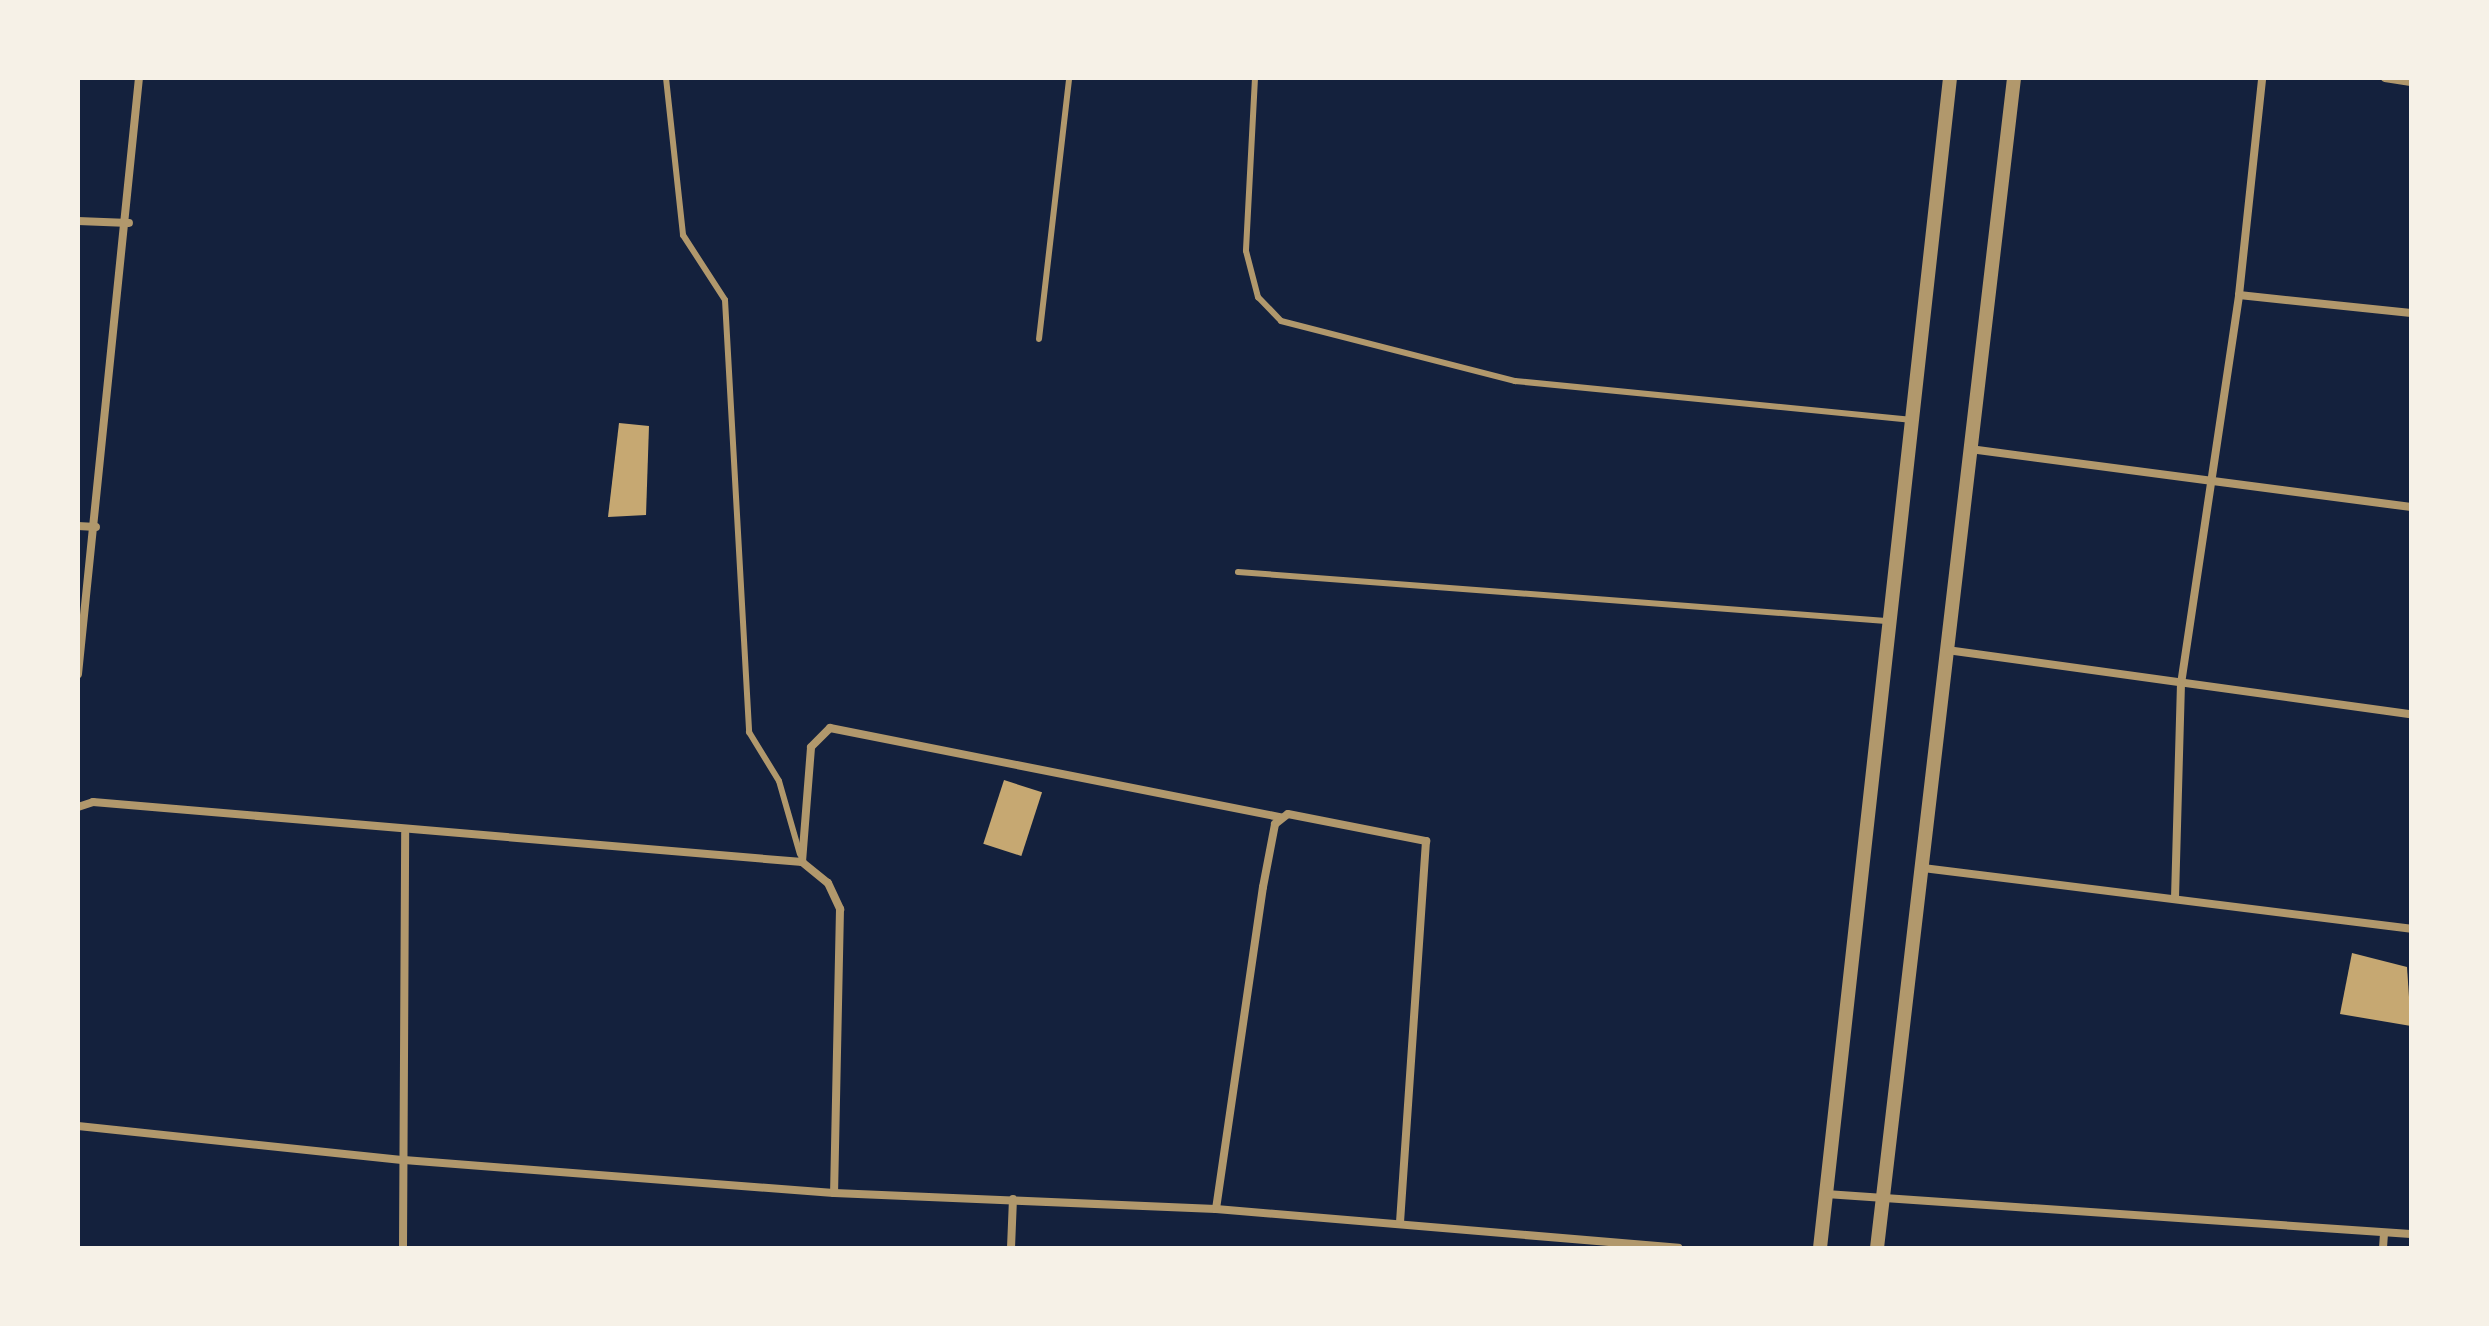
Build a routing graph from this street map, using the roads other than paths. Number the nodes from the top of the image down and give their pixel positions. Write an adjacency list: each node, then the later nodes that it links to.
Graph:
1 (139, 78): 11 (street)
2 (666, 78): 30 (lane)
3 (1069, 78): 14 (lane)
4 (1255, 78): 15 (lane)
5 (1950, 78): 15 (street)
6 (2014, 78): 16 (street)
7 (2262, 78): 12 (street)
8 (2385, 78): 9 (street)
9 (2411, 82)
10 (78, 221): 11 (street)
11 (129, 223): 20 (street)
12 (2239, 295): 13 (street); 17 (street)
13 (2411, 313)
14 (1039, 339)
15 (1910, 420): 22 (street)
16 (1970, 449): 17 (street); 23 (street)
17 (2206, 477): 18 (street); 25 (street)
18 (2411, 507)
19 (78, 526): 20 (street)
20 (96, 527): 24 (street)
21 (1238, 572): 22 (lane)
22 (1886, 621): 37 (street)
23 (1947, 650): 25 (street); 31 (street)
24 (78, 674)
25 (2181, 684): 26 (street); 32 (street)
26 (2411, 714)
27 (78, 807): 29 (street)
28 (1281, 817): 30 (street); 40 (street); 41 (street)
29 (405, 833): 30 (street); 35 (street)
30 (802, 862): 36 (street)
31 (1923, 868): 32 (street); 38 (street)
32 (2175, 898): 33 (street)
33 (2411, 929)
34 (78, 1126): 35 (street)
35 (404, 1160): 36 (street); 45 (street)
36 (834, 1193): 39 (street)
37 (1826, 1194): 38 (street); 49 (street)
38 (1882, 1198): 42 (street); 50 (street)
39 (1013, 1199): 40 (street); 46 (street)
40 (1216, 1209): 41 (street)
41 (1400, 1224): 44 (street)
42 (2384, 1234): 43 (street); 51 (street)
43 (2411, 1234)
44 (1559, 1237): 47 (street); 48 (street)
45 (403, 1248)
46 (1011, 1248)
47 (1558, 1248)
48 (1678, 1248)
49 (1820, 1248)
50 (1877, 1248)
51 (2383, 1248)

